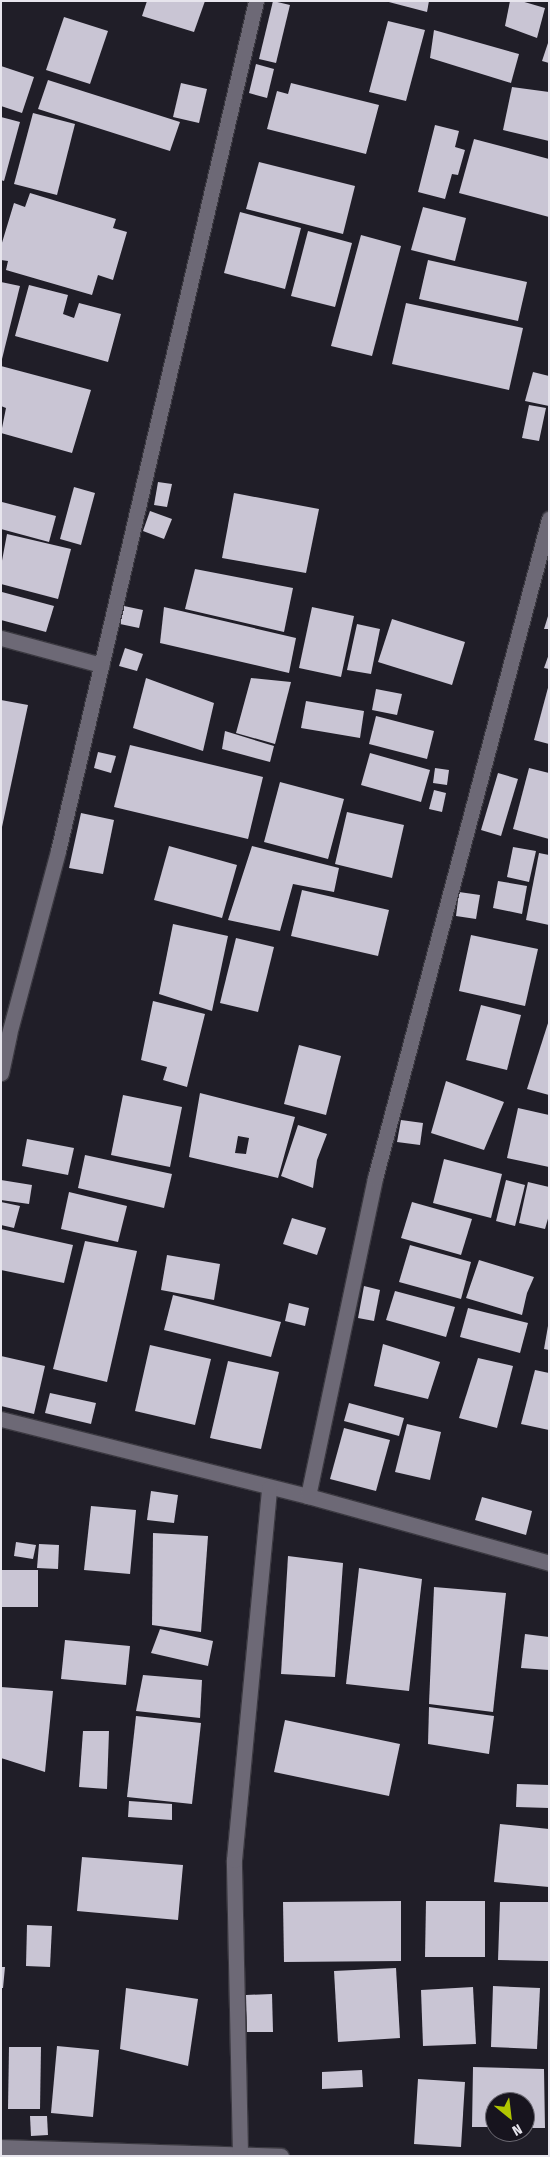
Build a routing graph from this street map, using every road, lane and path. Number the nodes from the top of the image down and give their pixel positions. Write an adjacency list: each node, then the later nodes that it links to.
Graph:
1 (256, 1): 4 (street)
2 (549, 519): 9 (street)
3 (1, 638): 4 (street)
4 (101, 665): 5 (street)
5 (5, 1033): 6 (street)
6 (1, 1073)
7 (1, 1419): 8 (street)
8 (269, 1488): 9 (street); 12 (street)
9 (308, 1496): 10 (street)
10 (549, 1562)
11 (1, 2146): 12 (street)
12 (240, 2153): 13 (street)
13 (281, 2156)

